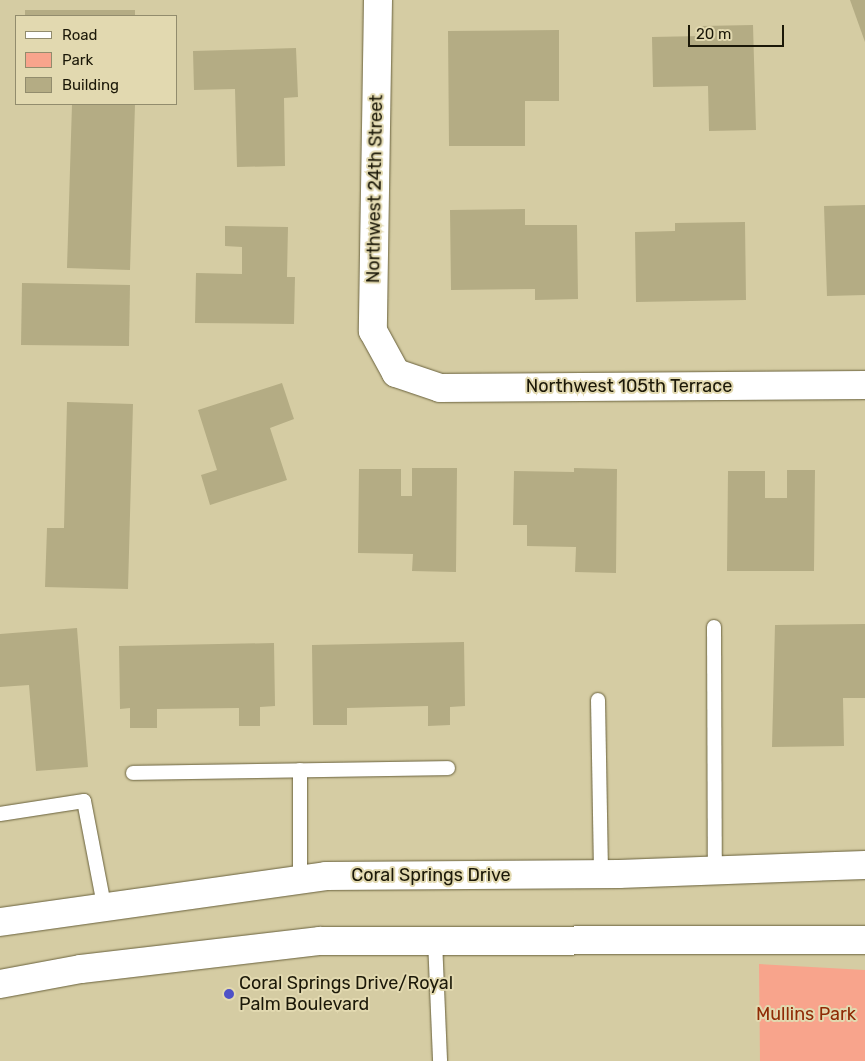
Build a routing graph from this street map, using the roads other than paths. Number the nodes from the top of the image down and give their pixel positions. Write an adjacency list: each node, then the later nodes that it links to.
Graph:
1 (378, 0): 2 (main road, Northwest 24th Street)
2 (396, 373): 3 (main road, Northwest 105th Terrace)
3 (865, 385)
4 (714, 627): 11 (lane)
5 (598, 700): 12 (lane)
6 (448, 768): 7 (lane)
7 (300, 770): 8 (lane); 13 (lane)
8 (132, 773)
9 (0, 814): 14 (lane)
10 (865, 865): 11 (main road, Coral Springs Drive)
11 (715, 871): 12 (main road, Coral Springs Drive)
12 (600, 874): 13 (main road, Coral Springs Drive)
13 (300, 879): 14 (main road, Coral Springs Drive)
14 (104, 905): 15 (main road, Coral Springs Drive)
15 (0, 922)
16 (435, 940): 17 (main road); 18 (main road); 19 (lane)
17 (865, 940)
18 (0, 984)
19 (440, 1061)

